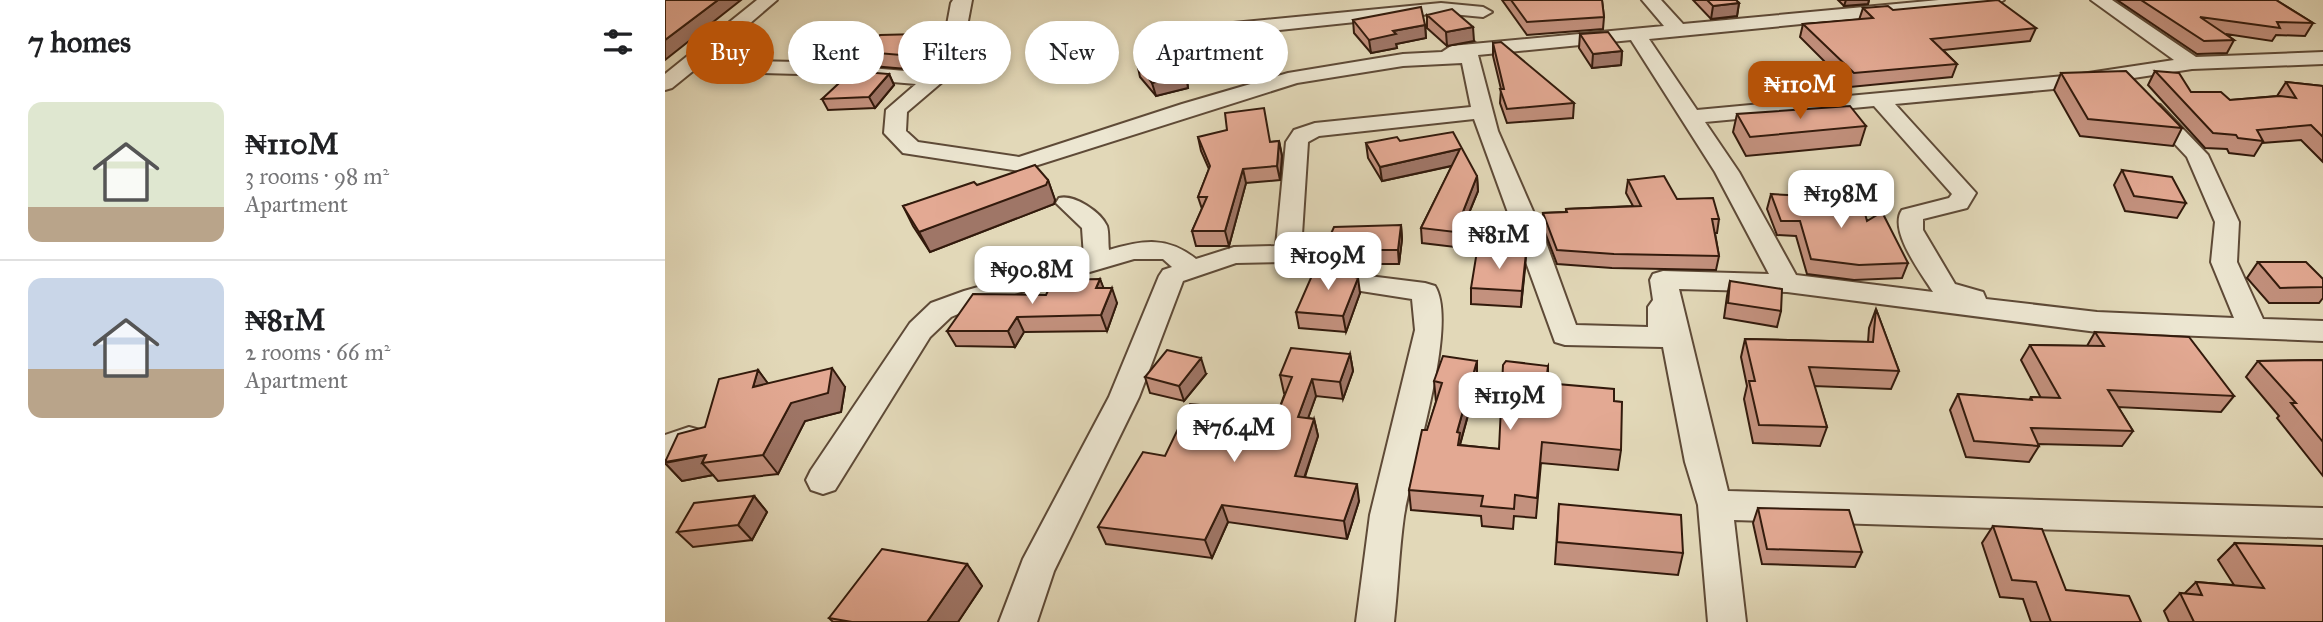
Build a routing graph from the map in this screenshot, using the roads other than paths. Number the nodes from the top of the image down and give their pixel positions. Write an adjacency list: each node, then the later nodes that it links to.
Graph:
1 (768, 0): 10 (street)
2 (963, 0): 11 (street)
3 (1651, 0): 13 (street)
4 (1818, 0): 9 (street)
5 (1995, 0): 9 (street)
6 (2100, 0): 17 (street)
7 (1435, 4): 8 (street); 12 (street)
8 (1483, 12)
9 (1835, 15): 13 (street)
10 (742, 21)
11 (957, 21)
12 (1288, 22)
13 (1678, 29): 14 (street)
14 (1636, 33): 15 (street); 26 (street)
15 (1426, 53)
16 (2323, 58): 17 (street)
17 (2192, 63): 20 (street)
18 (686, 67): 22 (street)
19 (774, 67): 21 (street)
20 (2120, 74): 24 (street); 34 (street)
21 (898, 76)
22 (665, 84)
23 (928, 84): 25 (street)
24 (1880, 100): 26 (street); 33 (street)
25 (1483, 112): 28 (street); 31 (street)
26 (1691, 117): 32 (street)
27 (1068, 203): 29 (street)
28 (1288, 254): 30 (street); 40 (street)
29 (1097, 261): 30 (street); 36 (street)
30 (1192, 269): 39 (street)
31 (1663, 280): 32 (street); 37 (street)
32 (1787, 283): 33 (street)
33 (2097, 322): 34 (street)
34 (2253, 328): 35 (street)
35 (2323, 331)
36 (823, 480)
37 (1715, 505): 38 (street); 41 (street)
38 (2323, 523)
39 (1018, 622)
40 (1375, 622)
41 (1727, 622)

